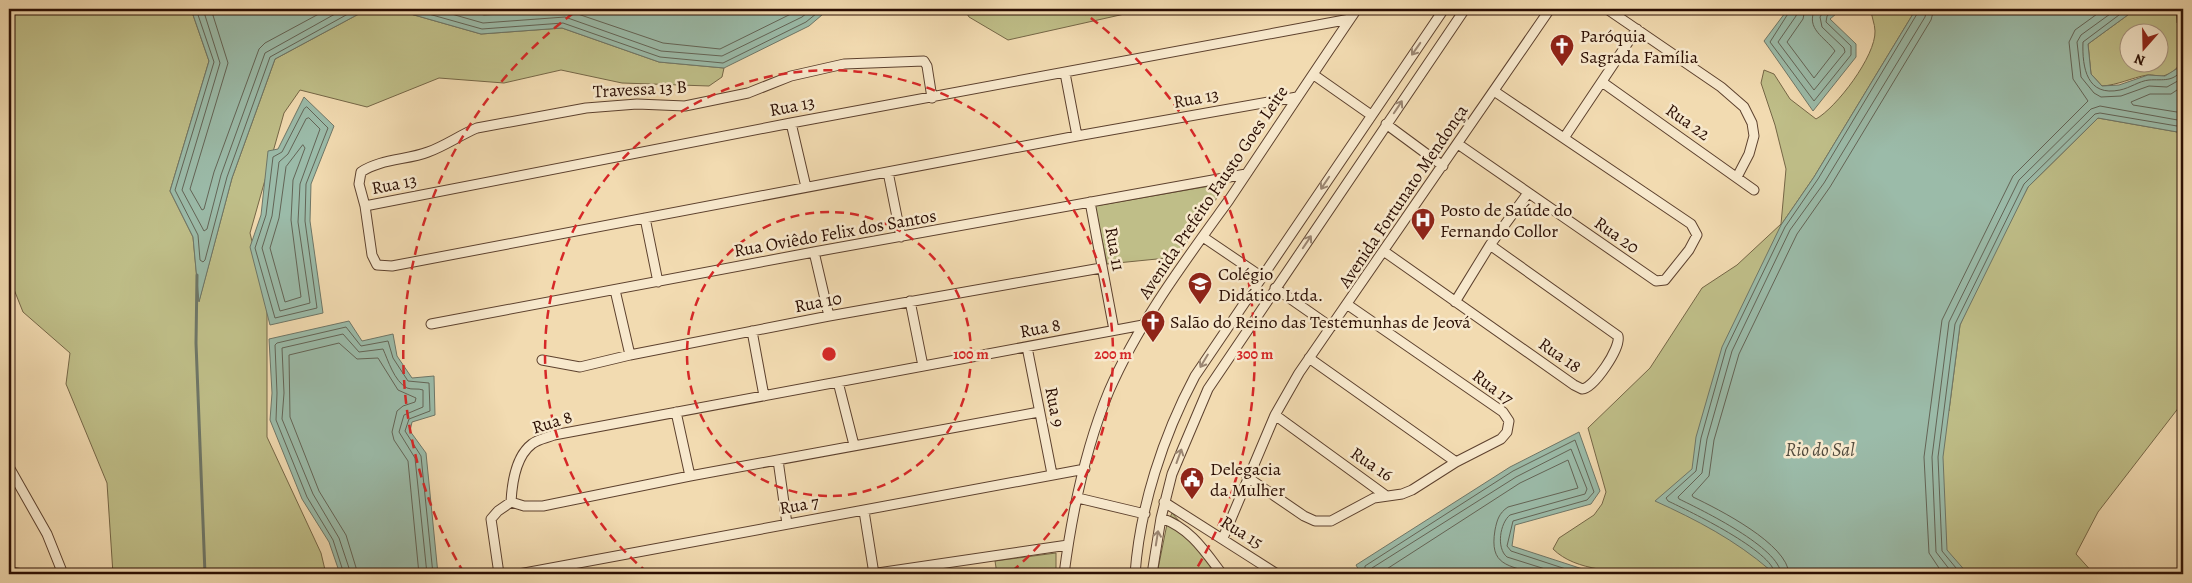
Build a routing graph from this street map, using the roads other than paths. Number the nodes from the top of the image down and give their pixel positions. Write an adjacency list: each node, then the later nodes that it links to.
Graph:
1 (1358, 9): 6 (street, Avenida Prefeito Fausto Goes Leite)
2 (1444, 9): 14 (street, one-way to 14)
3 (1465, 9): 16 (street, one-way to 3)
4 (1550, 9): 11 (street, Avenida Fortunato Mendonça)
5 (1607, 9): 7 (street)
6 (1350, 19): 8 (street, Rua 13); 9 (street, Avenida Prefeito Fausto Goes Leite)
7 (1638, 29): 10 (street); 23 (street)
8 (1065, 73): 13 (street, Rua 13); 17 (street)
9 (1314, 75): 12 (street, Avenida Prefeito Fausto Goes Leite); 14 (street)
10 (1602, 82): 18 (street); 23 (street, Rua 22)
11 (1494, 91): 18 (street); 19 (street, Avenida Fortunato Mendonça)
12 (1297, 97): 17 (street, Rua 13); 22 (street, Avenida Prefeito Fausto Goes Leite)
13 (932, 98): 15 (street, Rua 13); 28 (street, Travessa 13 B)
14 (1371, 115): 36 (street, one-way to 36)
15 (791, 123): 24 (street); 28 (street, Rua 13)
16 (1386, 124): 20 (street); 38 (street, one-way to 16)
17 (1077, 136): 21 (street, Rua 13)
18 (1564, 138): 26 (street, Rua 20)
19 (1458, 144): 20 (street, Avenida Fortunato Mendonça); 26 (street, Rua 20)
20 (1443, 166): 34 (street, Avenida Fortunato Mendonça)
21 (888, 172): 24 (street, Rua 13); 31 (street)
22 (1246, 174): 27 (street, Rua Oviêdo Felix dos Santos); 30 (street, Avenida Prefeito Fausto Goes Leite)
23 (1737, 177): 25 (street, Rua 22)
24 (806, 187): 29 (street, Rua 13)
25 (1754, 190)
26 (1528, 193): 32 (street)
27 (1090, 202): 31 (street, Rua Oviêdo Felix dos Santos); 35 (street, Rua 11)
28 (365, 206): 29 (street, Rua 13)
29 (645, 218): 37 (street)
30 (1203, 236): 36 (street); 45 (street, Avenida Prefeito Fausto Goes Leite)
31 (901, 238): 33 (street, Rua Oviêdo Felix dos Santos)
32 (1490, 246): 41 (street); 41 (street, Rua 18)
33 (814, 252): 37 (street, Rua Oviêdo Felix dos Santos); 43 (street)
34 (1385, 252): 41 (street, Rua 18); 42 (street, Avenida Fortunato Mendonça)
35 (1101, 268): 40 (street, Rua 10); 47 (street, Rua 11)
36 (1262, 277): 54 (street, one-way to 54)
37 (658, 282): 39 (street, Rua Oviêdo Felix dos Santos)
38 (1276, 288): 46 (street); 56 (street)
39 (615, 290): 44 (street, Rua Oviêdo Felix dos Santos); 50 (street)
40 (910, 302): 43 (street, Rua 10); 53 (street)
41 (1455, 302)
42 (1348, 306): 46 (street, Avenida Fortunato Mendonça); 63 (street, Rua 17)
43 (829, 316): 48 (street, Rua 10)
44 (431, 324)
45 (1143, 325): 47 (street, Rua 8); 65 (street, Avenida Prefeito Fausto Goes Leite)
46 (1332, 327): 51 (street, Avenida Fortunato Mendonça)
47 (1114, 330): 49 (street, Rua 8)
48 (752, 331): 50 (street, Rua 10); 57 (street)
49 (1027, 347): 53 (street, Rua 8); 59 (street, Rua 9)
50 (630, 355): 52 (street, Rua 10)
51 (1309, 358): 60 (street, Avenida Fortunato Mendonça); 63 (street)
52 (542, 360)
53 (923, 366): 55 (street, Rua 8)
54 (1195, 376): 56 (street); 74 (street)
55 (838, 382): 57 (street, Rua 8); 61 (street)
56 (1208, 389): 72 (street, one-way to 56)
57 (764, 396): 58 (street, Rua 8)
58 (676, 412): 67 (street); 71 (street, Rua 8)
59 (1039, 412): 61 (street); 66 (street, Rua 9)
60 (1275, 415): 68 (street, Avenida Fortunato Mendonça); 69 (street, Rua 16)
61 (854, 445): 62 (street)
62 (778, 460): 67 (street); 76 (street)
63 (1456, 462): 69 (street, Rua 16)
64 (9, 467): 82 (street)
65 (1085, 469): 66 (street, Rua 7); 70 (street, Avenida Prefeito Fausto Goes Leite)
66 (1052, 474): 73 (street, Rua 7)
67 (690, 476): 71 (street)
68 (1248, 477): 69 (street); 77 (street, Avenida Fortunato Mendonça)
69 (1385, 495)
70 (1078, 498): 74 (street); 78 (street, Avenida Prefeito Fausto Goes Leite)
71 (511, 502): 83 (street)
72 (1164, 502): 75 (street); 77 (street, Rua 15)
73 (864, 511): 76 (street, Rua 7); 85 (street)
74 (1145, 514): 87 (street)
75 (1161, 518): 88 (street, one-way to 75); 89 (street)
76 (787, 524): 84 (street, Rua 7)
77 (1223, 538): 90 (street, Rua 15)
78 (1068, 545): 79 (street); 86 (street, Avenida Prefeito Fausto Goes Leite)
79 (924, 570): 85 (street)
80 (9, 572): 81 (street)
81 (23, 574)
82 (63, 574)
83 (499, 574)
84 (519, 574)
85 (873, 574)
86 (1064, 574)
87 (1135, 574)
88 (1152, 574)
89 (1222, 574)
90 (1276, 574)

